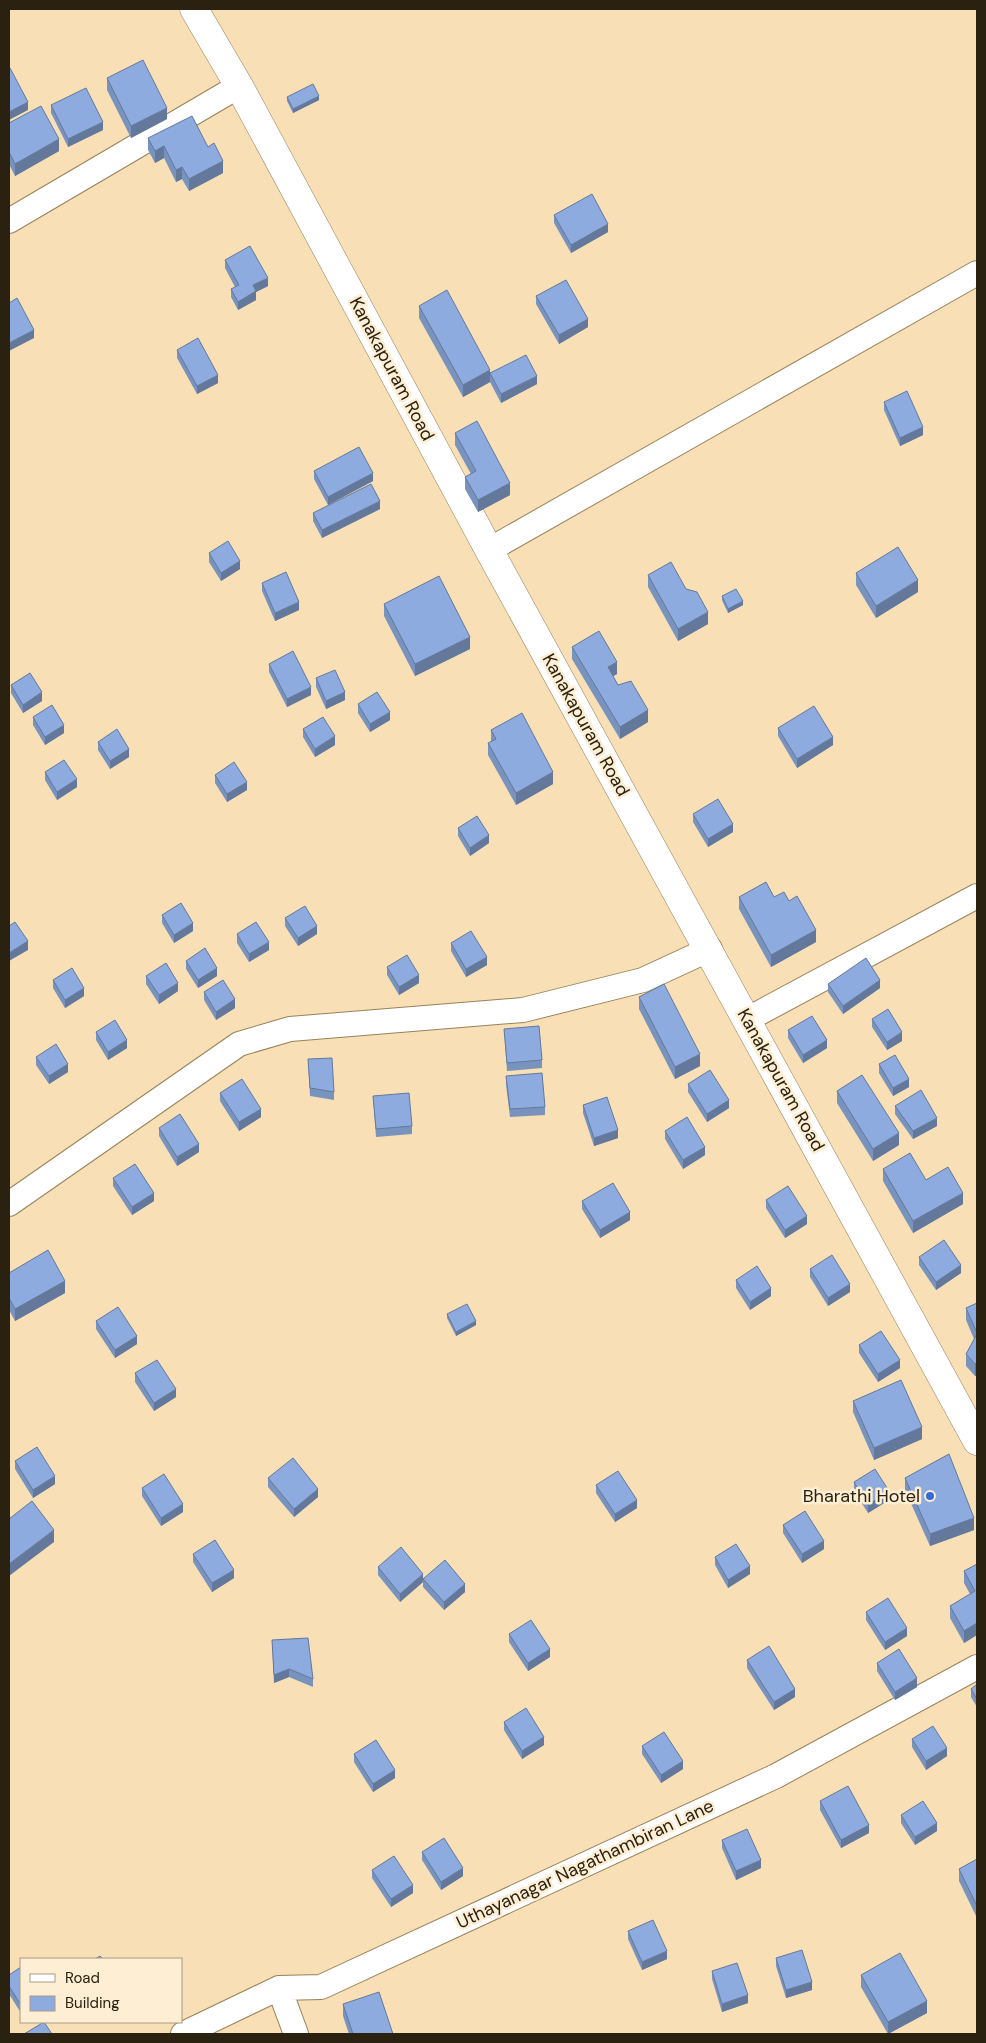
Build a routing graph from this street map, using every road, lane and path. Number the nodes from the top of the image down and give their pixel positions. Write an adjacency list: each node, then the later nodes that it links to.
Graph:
1 (194, 9): 2 (street, Kanakapuram Road)
2 (239, 86): 3 (street); 5 (street, Kanakapuram Road)
3 (9, 221)
4 (977, 272): 5 (street)
5 (489, 550): 7 (street, Kanakapuram Road)
6 (977, 896): 8 (street)
7 (710, 949): 8 (street, Kanakapuram Road); 9 (street)
8 (748, 1019): 10 (street, Kanakapuram Road)
9 (9, 1204)
10 (977, 1441)
11 (977, 1666): 12 (street, Uthayanagar Nagathambiran Lane)
12 (279, 1988): 13 (street, Uthayanagar Nagathambiran Lane); 14 (street)
13 (183, 2034)
14 (296, 2034)

